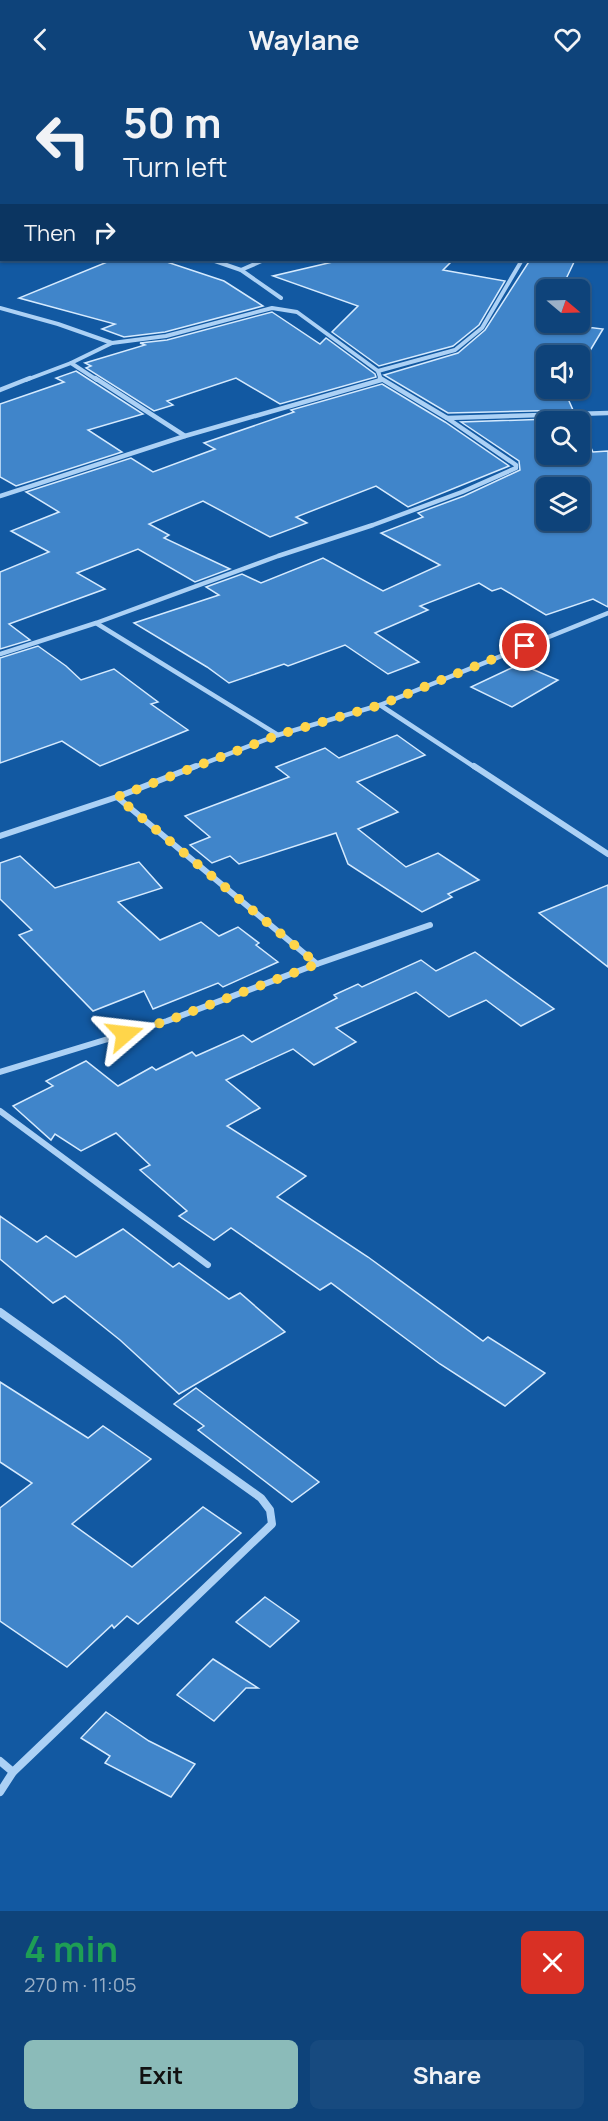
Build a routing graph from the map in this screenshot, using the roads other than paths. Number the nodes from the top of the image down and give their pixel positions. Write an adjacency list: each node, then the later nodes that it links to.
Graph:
1 (215, 261): 4 (street)
2 (262, 261): 4 (street)
3 (521, 261): 9 (street)
4 (241, 270): 5 (street)
5 (281, 298)
6 (0, 308): 7 (street)
7 (112, 343): 8 (street); 9 (street)
8 (71, 363): 11 (street); 14 (street)
9 (378, 371): 10 (street)
10 (381, 381): 13 (street); 14 (street)
11 (0, 390)
12 (608, 413): 13 (street)
13 (447, 418): 17 (street)
14 (185, 436): 15 (street)
15 (0, 496)
16 (608, 613): 19 (street)
17 (96, 623): 18 (street); 20 (street)
18 (0, 654)
19 (380, 705): 20 (street); 23 (street)
20 (278, 735): 21 (street)
21 (117, 797): 22 (street); 25 (street)
22 (0, 836)
23 (608, 854)
24 (430, 925): 25 (street)
25 (317, 964): 26 (street)
26 (0, 1072)
27 (0, 1111): 28 (street)
28 (208, 1265)
29 (0, 1312): 31 (street)
30 (0, 1761): 31 (street)
31 (13, 1772): 32 (street)
32 (0, 1792)

